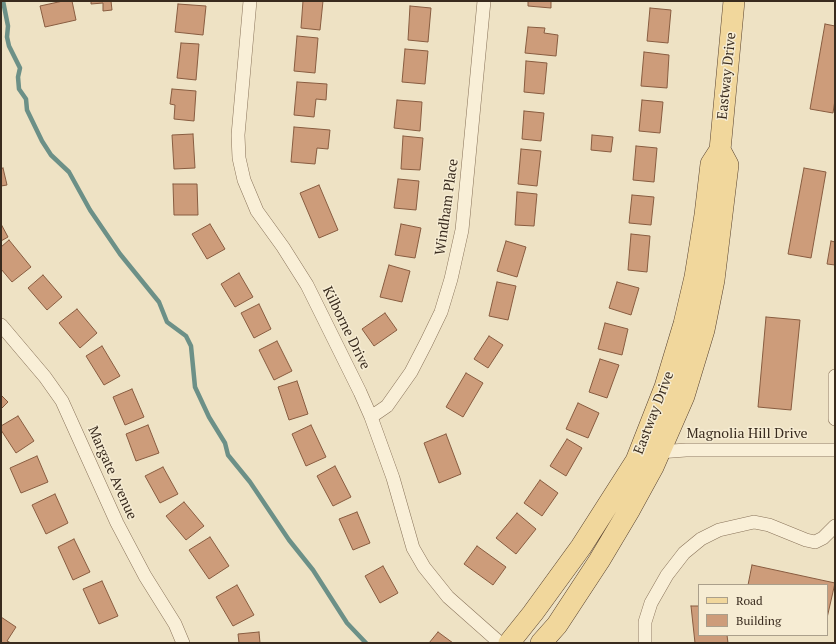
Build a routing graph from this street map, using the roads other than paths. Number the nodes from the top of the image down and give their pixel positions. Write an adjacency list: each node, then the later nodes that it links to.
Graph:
1 (250, 1): 7 (street, Kilborne Drive)
2 (484, 1): 7 (street, Windham Place)
3 (734, 1): 4 (main road, Eastway Drive)
4 (720, 150): 10 (main road, Eastway Drive); 14 (main road, Eastway Drive)
5 (1, 325): 12 (street, Margate Avenue)
6 (835, 376): 8 (street)
7 (370, 416): 13 (street, Kilborne Drive)
8 (835, 419)
9 (835, 450): 10 (street, Magnolia Hill Drive)
10 (659, 452): 15 (main road, Eastway Drive)
11 (835, 526): 16 (street)
12 (183, 643)
13 (500, 643)
14 (509, 643)
15 (542, 643)
16 (645, 643)

